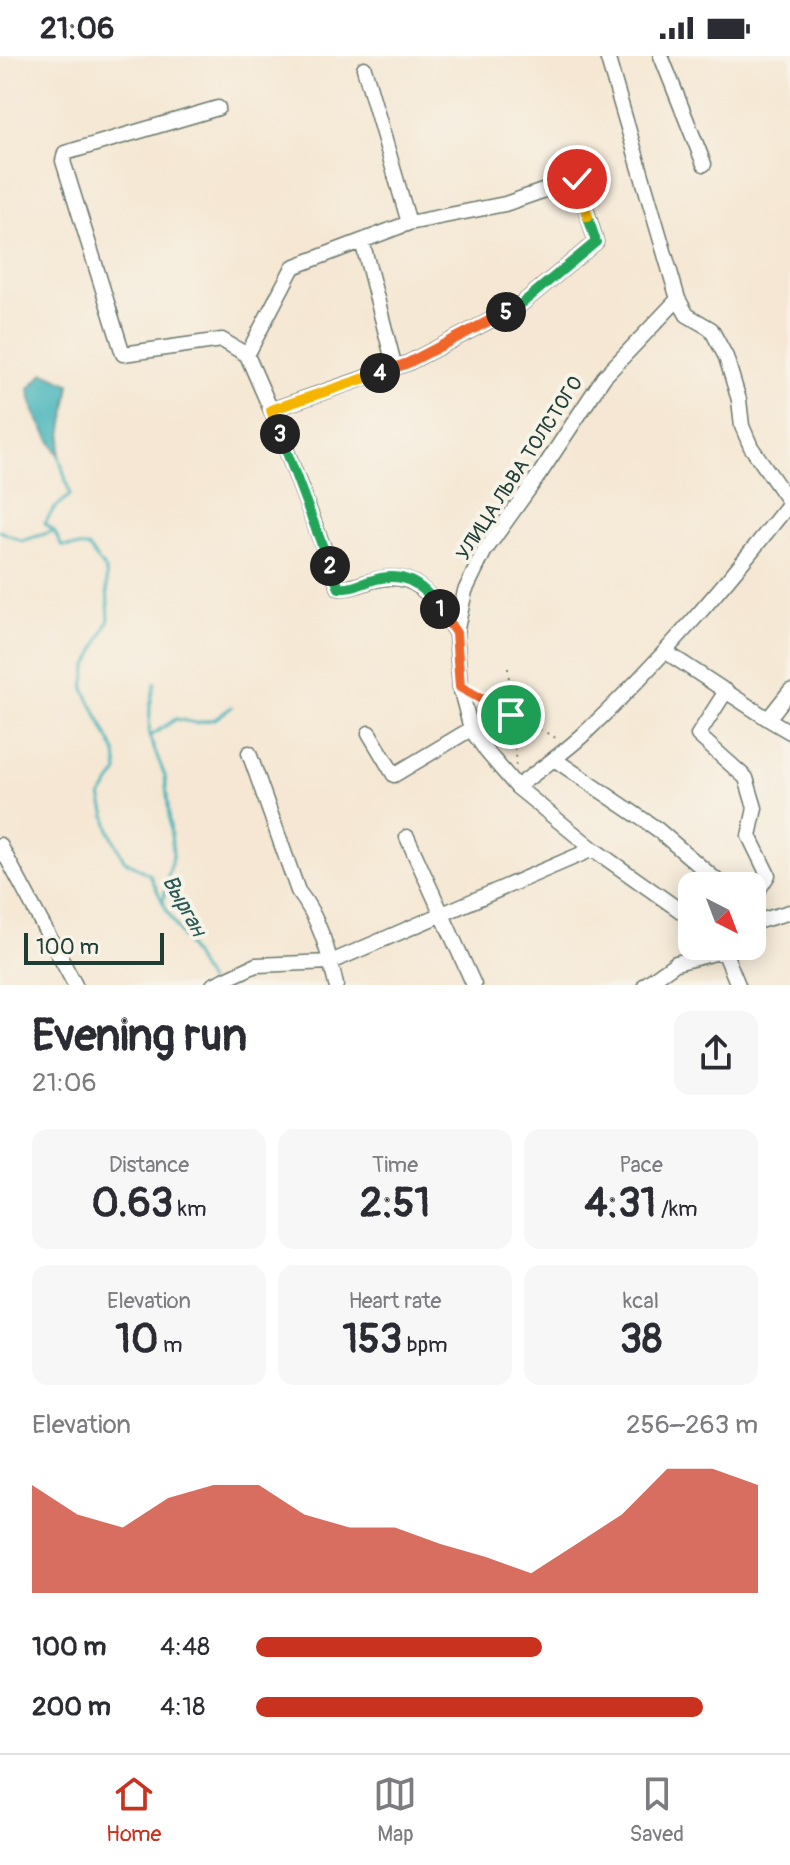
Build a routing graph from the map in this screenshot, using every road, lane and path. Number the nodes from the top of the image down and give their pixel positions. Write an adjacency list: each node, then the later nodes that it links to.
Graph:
1 (607, 56): 8 (street)
2 (661, 56): 5 (street)
3 (364, 68): 6 (street)
4 (218, 108): 9 (street)
5 (704, 164)
6 (409, 223): 7 (street); 10 (street)
7 (362, 241): 9 (street); 10 (street)
8 (678, 299): 12 (street, УЛИЦА ЛЬВА ТОЛСТОГО); 13 (street)
9 (247, 355): 11 (street)
10 (395, 368): 11 (street)
11 (271, 410): 12 (street)
12 (456, 633): 15 (street, УЛИЦА ЛЬВА ТОЛСТОГО)
13 (666, 652): 16 (street); 23 (street)
14 (508, 668): 18 (path)
15 (460, 687): 18 (path); 20 (street, УЛИЦА ЛЬВА ТОЛСТОГО)
16 (726, 691): 19 (street); 31 (street)
17 (790, 691): 19 (street)
18 (511, 715): 23 (path); 26 (path)
19 (768, 719): 21 (street)
20 (471, 729): 22 (street); 26 (street, УЛИЦА ЛЬВА ТОЛСТОГО)
21 (790, 732)
22 (369, 733)
23 (570, 746): 25 (street)
24 (249, 753): 38 (street)
25 (554, 759): 26 (street); 30 (street)
26 (517, 787): 29 (street, УЛИЦА ЛЬВА ТОЛСТОГО)
27 (407, 837): 34 (street)
28 (0, 845): 40 (street)
29 (593, 849): 32 (street, УЛИЦА ЛЬВА ТОЛСТОГО); 34 (street)
30 (707, 872)
31 (766, 878)
32 (678, 909)
33 (790, 912): 35 (street)
34 (441, 915): 38 (street); 42 (street)
35 (766, 919)
36 (685, 960): 43 (street)
37 (727, 960): 44 (street)
38 (331, 962): 39 (street); 41 (street)
39 (215, 984)
40 (75, 985)
41 (336, 985)
42 (474, 985)
43 (645, 985)
44 (738, 985)

